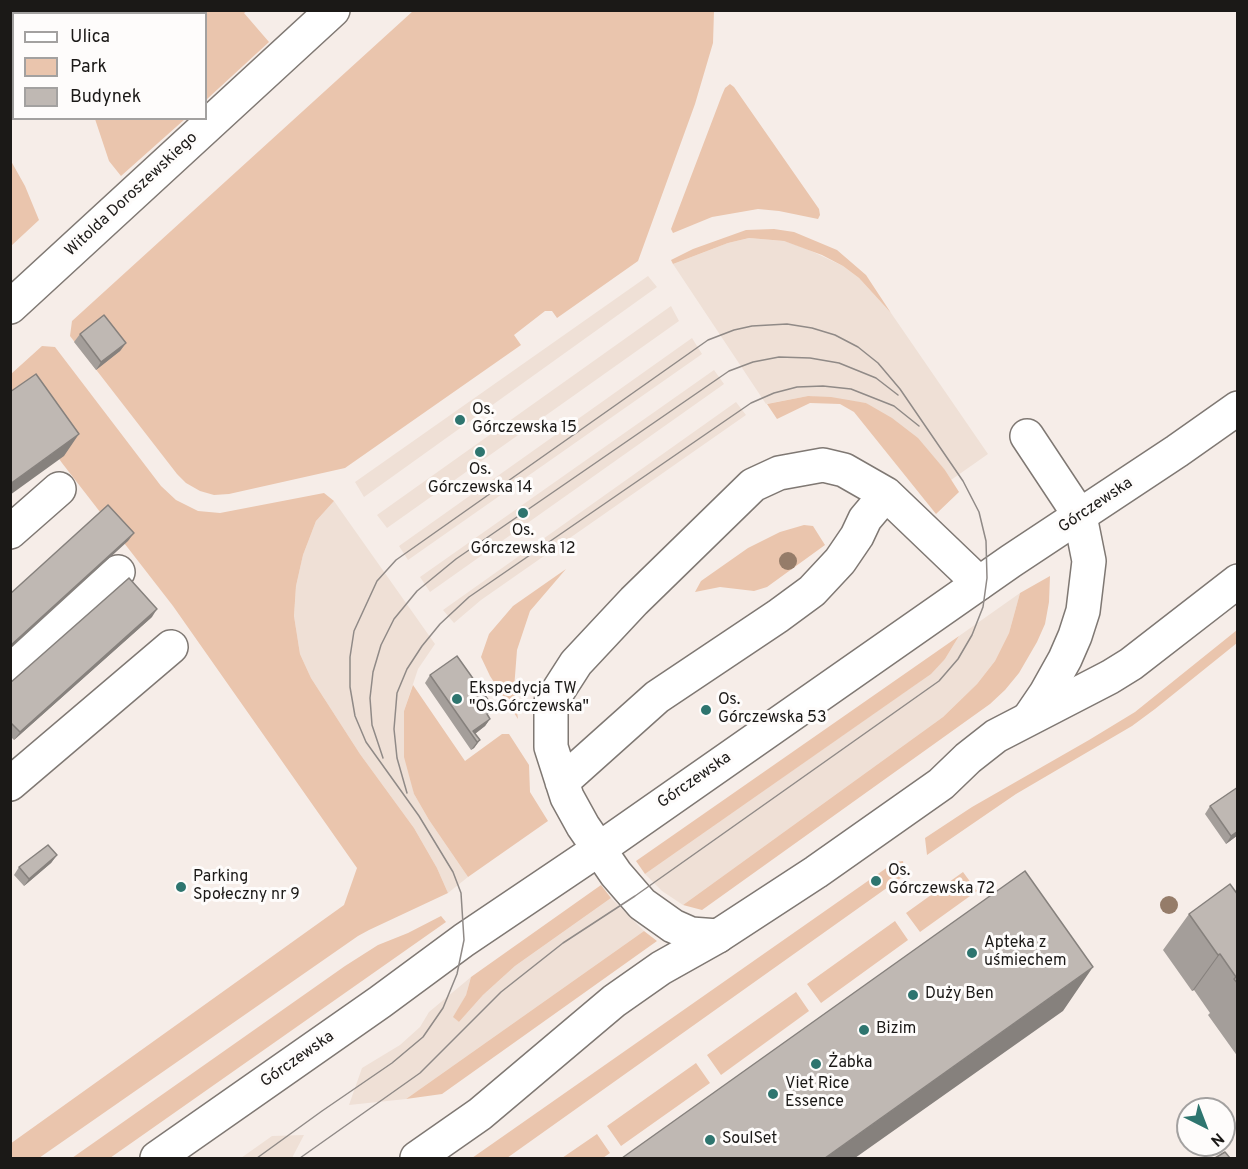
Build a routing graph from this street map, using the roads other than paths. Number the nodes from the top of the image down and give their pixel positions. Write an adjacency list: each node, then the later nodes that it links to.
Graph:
1 (333, 10): 2 (main road, Witolda Doroszewskiego)
2 (10, 307)
3 (1238, 408): 7 (main road, Górczewska)
4 (1027, 436): 7 (main road)
5 (59, 489): 8 (main road)
6 (886, 494): 11 (main road); 15 (main road); 15 (main road)
7 (1080, 516): 11 (main road, Górczewska); 14 (main road)
8 (10, 532)
9 (118, 572): 13 (main road)
10 (1238, 581): 14 (main road)
11 (979, 584): 17 (main road, Górczewska)
12 (171, 646): 16 (main road)
13 (10, 669)
14 (1029, 718): 18 (main road)
15 (562, 782): 17 (main road)
16 (10, 784)
17 (599, 849): 18 (main road); 19 (main road, Górczewska)
18 (718, 936): 20 (main road)
19 (157, 1158)
20 (417, 1158)

